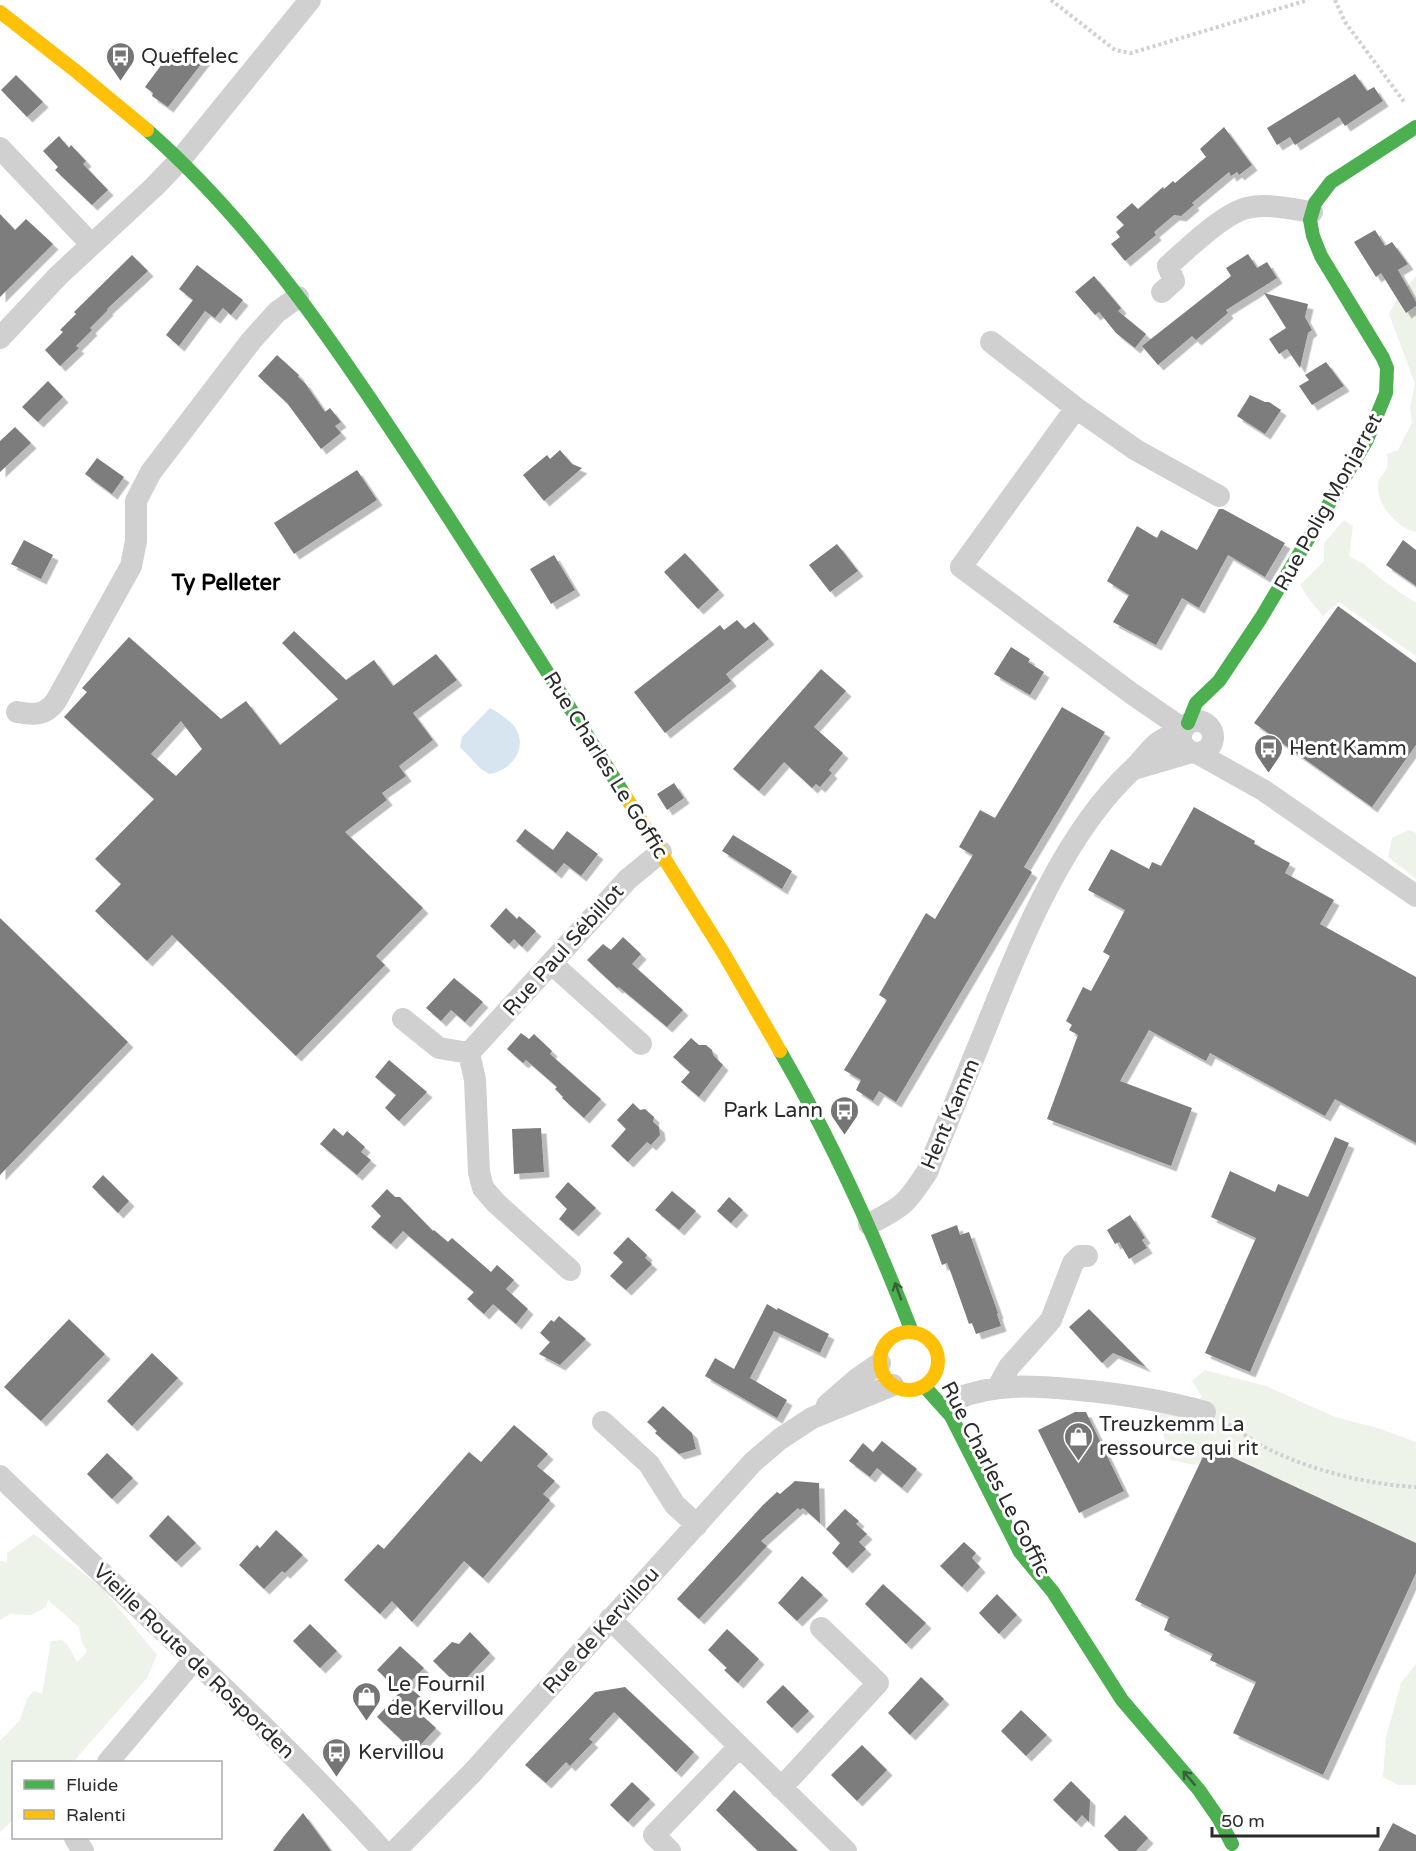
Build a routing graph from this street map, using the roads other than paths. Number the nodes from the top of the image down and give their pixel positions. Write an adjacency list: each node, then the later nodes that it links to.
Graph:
1 (310, 0): 5 (street)
2 (0, 12): 5 (street, Rue Charles Le Goffic)
3 (1415, 128): 6 (street)
4 (0, 148): 7 (street)
5 (180, 160): 7 (street); 9 (street, Rue Charles Le Goffic)
6 (1312, 212): 8 (street); 14 (street, Rue Polig Monjarret)
7 (92, 244): 10 (street)
8 (1162, 292)
9 (298, 297): 15 (street); 21 (street, Rue Charles Le Goffic)
10 (0, 338)
11 (991, 342): 12 (street)
12 (1076, 408): 13 (street); 16 (street)
13 (1219, 496)
14 (1219, 681): 16 (street, Rue Polig Monjarret); 17 (street, Rue Polig Monjarret)
15 (17, 712)
16 (1184, 728): 17 (street); 18 (street); 19 (street, Hent Kamm)
17 (1213, 732): 18 (street); 20 (street)
18 (1195, 753): 19 (street, Hent Kamm); 20 (street)
19 (1134, 769): 27 (street, Hent Kamm)
20 (1263, 790): 22 (street)
21 (661, 852): 23 (street, Rue Paul Sébillot); 27 (street, Rue Charles Le Goffic)
22 (1416, 896)
23 (551, 963): 25 (street); 26 (street, Rue Paul Sébillot)
24 (403, 1019): 26 (street)
25 (641, 1044)
26 (469, 1053): 30 (street)
27 (869, 1224): 28 (street, Rue Charles Le Goffic)
28 (880, 1252): 31 (street, Rue Charles Le Goffic); 33 (street, Rue Charles Le Goffic, one-way to 28)
29 (1087, 1256): 39 (street)
30 (570, 1270)
31 (883, 1294)
32 (885, 1323): 34 (street)
33 (912, 1332): 34 (street); 36 (street)
34 (888, 1340): 35 (street)
35 (880, 1363): 37 (street); 42 (street, Rue de Kervillou)
36 (938, 1366): 38 (street); 40 (street, Rue Charles Le Goffic)
37 (893, 1385): 38 (street); 42 (street, Rue de Kervillou)
38 (924, 1386): 48 (street, Rue Charles Le Goffic)
39 (998, 1387): 40 (street); 41 (street)
40 (949, 1388): 44 (street, Rue Charles Le Goffic)
41 (1205, 1412)
42 (812, 1418): 46 (street, Rue de Kervillou)
43 (603, 1422): 46 (street)
44 (993, 1468)
45 (0, 1476): 51 (street, Vieille Route de Rosporden)
46 (697, 1525): 49 (street, Rue de Kervillou)
47 (1036, 1549): 48 (street, Rue Charles Le Goffic)
48 (1053, 1592): 52 (street, Rue Charles Le Goffic)
49 (610, 1619): 53 (street); 60 (street, Rue de Kervillou)
50 (821, 1628): 56 (street)
51 (194, 1660): 54 (street); 59 (street, Vieille Route de Rosporden)
52 (1140, 1723): 55 (street, Rue Charles Le Goffic); 58 (street, Rue Charles Le Goffic, one-way to 52)
53 (739, 1747): 56 (street); 61 (street)
54 (109, 1761)
55 (1168, 1774)
56 (781, 1788): 62 (street)
57 (1188, 1800): 58 (street, Rue Charles Le Goffic)
58 (1235, 1848)
59 (383, 1851)
60 (395, 1851)
61 (670, 1851)
62 (846, 1851)

